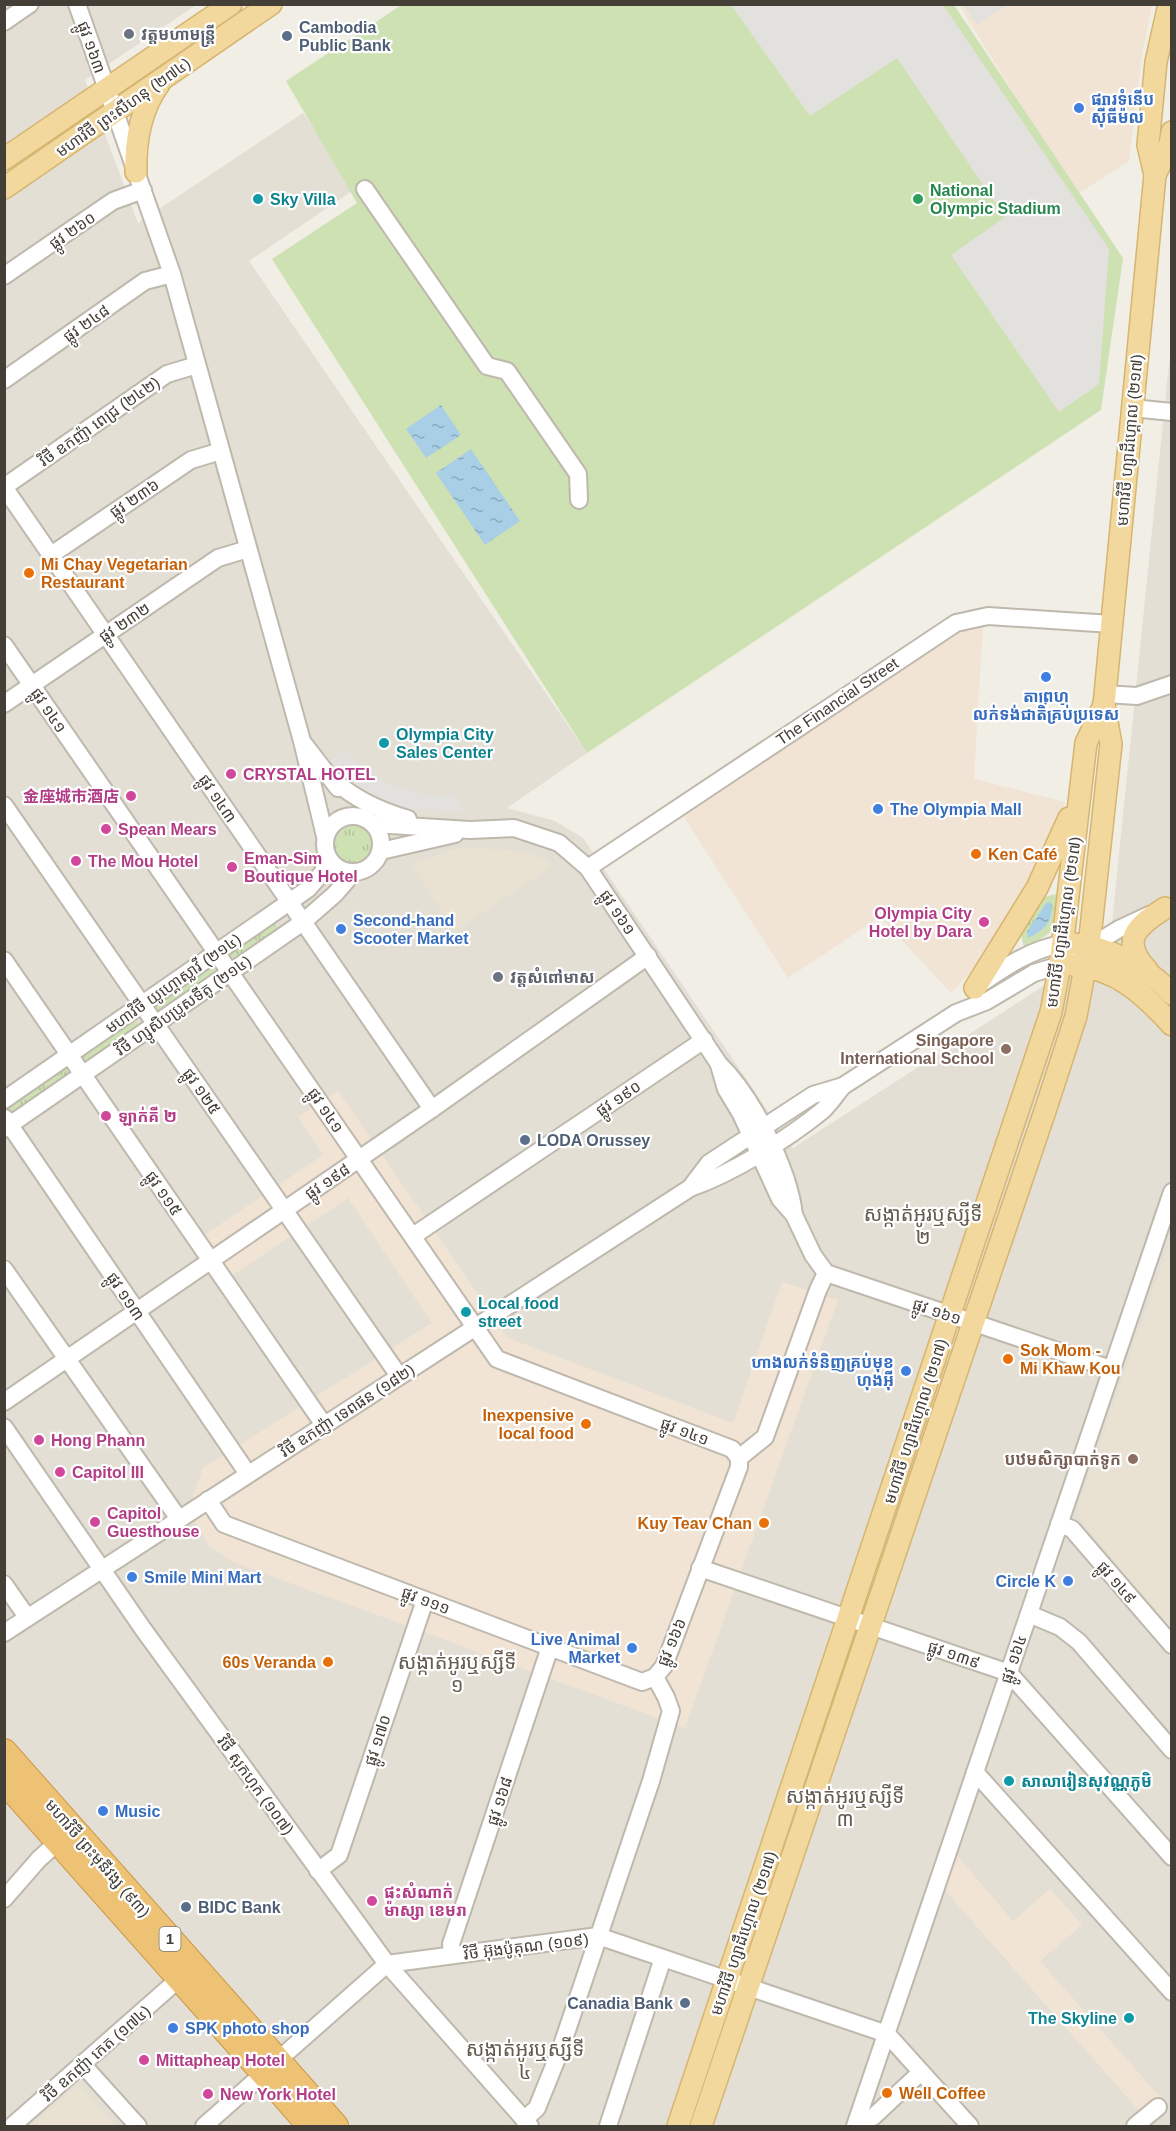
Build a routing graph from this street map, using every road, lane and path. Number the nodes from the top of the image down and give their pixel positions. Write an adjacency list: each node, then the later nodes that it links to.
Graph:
1 (30, 4): 6 (street)
2 (77, 4): 8 (street, ផ្លូវ ១៦៣)
3 (231, 4): 8 (main road, មហាវិថី ព្រះសីហនុ (២៧៤))
4 (271, 4): 7 (main road, មហាវិថី ព្រះសីហនុ (២៧៤))
5 (1169, 4): 12 (main road, មហាវិថី ហ្សាដឹហ្គោល (២១៧))
6 (4, 22)
7 (163, 79): 9 (main road, មហាវិថី ព្រះសីហនុ (២៧៤)); 13 (main road)
8 (107, 89): 9 (street, ផ្លូវ ១៦៣); 11 (main road, មហាវិថី ព្រះសីហនុ (២៧៤))
9 (116, 112): 13 (street, ផ្លូវ ១៦៣); 14 (main road, មហាវិថី ព្រះសីហនុ (២៧៤))
10 (1172, 132): 12 (main road, មហាវិថី ហ្សាដឹហ្គោល (២១៧))
11 (4, 159)
12 (1163, 176): 20 (main road, មហាវិថី ហ្សាដឹហ្គោល (២១៧))
13 (139, 181): 16 (street, ផ្លូវ ១៦៣); 17 (street, ផ្លូវ ២៦០)
14 (4, 188)
15 (365, 189): 24 (street)
16 (172, 274): 18 (street, ផ្លូវ ១៦៣); 19 (street, ផ្លូវ ២៤៨)
17 (4, 276)
18 (197, 365): 22 (street, ផ្លូវ ១៦៣); 23 (street, វិថី ឧកញ៉ា ពេជ្រ (២៤២))
19 (4, 380)
20 (1132, 408): 21 (street); 27 (main road, មហាវិថី ហ្សាដឹហ្គោល (២១៧))
21 (1172, 412)
22 (221, 451): 25 (street, ផ្លូវ ១៦៣); 26 (street, ផ្លូវ ២៣៦)
23 (4, 487): 26 (street, ផ្លូវ ១៤៣)
24 (579, 500)
25 (248, 549): 28 (street, ផ្លូវ ២៣២); 34 (street, ផ្លូវ ១៦៣)
26 (51, 555): 28 (street, ផ្លូវ ១៤៣)
27 (1112, 624): 32 (main road, មហាវិថី ហ្សាដឹហ្គោល (២១៧)); 45 (street, The Financial Street)
28 (105, 634): 31 (street, ផ្លូវ ២៣២); 47 (street, ផ្លូវ ១៤៣)
29 (4, 645): 31 (street, ផ្លូវ ១៤១)
30 (1172, 684): 32 (street)
31 (32, 685): 33 (street, ផ្លូវ ២៣២); 50 (street, ផ្លូវ ១៤១)
32 (1105, 700): 36 (main road, មហាវិថី ហ្សាដឹហ្គោល (២១៧)); 53 (main road, មហាវិថី ហ្សាដឹហ្គោល (២១៧))
33 (4, 704)
34 (302, 741): 35 (street); 42 (street, ផ្លូវ ១៦៣)
35 (332, 779): 38 (street); 40 (street)
36 (1080, 789): 51 (main road, មហាវិថី ហ្សាដឹហ្គោល (២១៧)); 57 (main road)
37 (4, 805): 59 (street, ផ្លូវ ១២៥)
38 (353, 815): 39 (street); 42 (street)
39 (374, 824): 40 (street, ផ្លូវ ១៦១); 43 (street)
40 (440, 827): 41 (street, ផ្លូវ ១៦១)
41 (470, 830): 43 (street, ផ្លូវ ១៦១); 45 (street, ផ្លូវ ១៦១)
42 (325, 837): 44 (street)
43 (381, 851): 46 (street)
44 (327, 855): 46 (street); 47 (street, មហាវិថី យូហ្គោស្លាវី (២១៤))
45 (588, 868): 52 (street, ផ្លូវ ១៦១)
46 (354, 872): 49 (street, វិថី ហ្សូសិបប្រូសទីតូ (២១៤))
47 (290, 902): 49 (street, ផ្លូវ ១៤៣); 50 (street, មហាវិថី យូហ្គោស្លាវី (២១៤))
48 (1168, 907): 53 (street); 56 (main road)
49 (303, 922): 55 (street, វិថី ហ្សូសិបប្រូសទីតូ (២១៤)); 70 (street, ផ្លូវ ១៤៣)
50 (216, 953): 55 (street, ផ្លូវ ១៤១); 59 (street, មហាវិថី យូហ្គោស្លាវី (២១៤))
51 (1061, 955): 53 (main road); 57 (street, វិថី ឧកញ៉ា ទេពផន (១៨២)); 60 (street, វិថី ឧកញ៉ា ទេពផន (១៨២)); 68 (main road, មហាវិថី ហ្សាដឹហ្គោល (២១៧))
52 (648, 956): 63 (street, ផ្លូវ ១៦១); 70 (street, ផ្លូវ ១៩៨)
53 (1088, 956): 56 (main road); 62 (main road); 69 (main road, មហាវិថី ហ្សាដឹហ្គោល (២១៧))
54 (4, 960): 64 (street, ផ្លូវ ១១៥)
55 (230, 973): 61 (street, វិថី ហ្សូសិបប្រូសទីតូ (២១៤)); 74 (street, ផ្លូវ ១៤១)
56 (1154, 977): 58 (main road)
57 (975, 988): 60 (street, វិថី ឧកញ៉ា ទេពផន (១៨២))
58 (1172, 994)
59 (142, 1004): 61 (street, ផ្លូវ ១២៥); 64 (street, មហាវិថី យូហ្គោស្លាវី (២១៤))
60 (956, 1013): 66 (street, វិថី ឧកញ៉ា ទេពផន (១៨២))
61 (155, 1024): 65 (street, វិថី ហ្សូសិបប្រូសទីតូ (២១៤)); 77 (street, ផ្លូវ ១២៥)
62 (1172, 1025)
63 (704, 1040): 72 (street, ផ្លូវ ១៦១); 78 (street, ផ្លូវ ១៩០)
64 (70, 1055): 65 (street, ផ្លូវ ១១៥); 67 (street, មហាវិថី យូហ្គោស្លាវី (២១៤))
65 (83, 1074): 71 (street, វិថី ហ្សូសិបប្រូសទីតូ (២១៤)); 79 (street, ផ្លូវ ១១៥)
66 (843, 1086): 72 (street, វិថី ឧកញ៉ា ទេពផន (១៨២)); 73 (street, វិថី ឧកញ៉ា ទេពផន (១៨២))
67 (4, 1100)
68 (1022, 1100): 69 (main road); 83 (main road, មហាវិថី ហ្សាដឹហ្គោល (២១៧))
69 (1046, 1108): 84 (main road, មហាវិថី ហ្សាដឹហ្គោល (២១៧))
70 (432, 1109): 74 (street, ផ្លូវ ១៩៨)
71 (6, 1124): 82 (street, ផ្លូវ ១១៣)
72 (757, 1132): 73 (street, ផ្លូវ ១៦១); 75 (street, វិថី ឧកញ៉ា ទេពផន (១៨២))
73 (764, 1149): 75 (street, វិថី ឧកញ៉ា ទេពផន (១៨២)); 81 (street, ផ្លូវ ១៦១)
74 (359, 1159): 77 (street, ផ្លូវ ១៩៨); 78 (street, ផ្លូវ ១៤១)
75 (690, 1188): 85 (street, វិថី ឧកញ៉ា ទេពផន (១៨២))
76 (1172, 1192): 87 (street, ផ្លូវ ១៦៤)
77 (284, 1210): 79 (street, ផ្លូវ ១៩៨); 88 (street, ផ្លូវ ១២៥)
78 (413, 1236): 85 (street, ផ្លូវ ១៤១)
79 (211, 1260): 82 (street, ផ្លូវ ១៩៨); 90 (street, ផ្លូវ ១១៥)
80 (4, 1269): 86 (street)
81 (826, 1273): 83 (street, ផ្លូវ ១៦១); 92 (street)
82 (137, 1311): 86 (street, ផ្លូវ ១៩៨); 93 (street, ផ្លូវ ១១៣)
83 (950, 1316): 84 (street, ផ្លូវ ១៦១); 103 (main road, មហាវិថី ហ្សាដឹហ្គោល (២១៧))
84 (972, 1323): 87 (street, ផ្លូវ ១៦១); 104 (main road, មហាវិថី ហ្សាដឹហ្គោល (២១៧))
85 (475, 1327): 88 (street, វិថី ឧកញ៉ា ទេពផន (១៨២)); 92 (street, ផ្លូវ ១៤១)
86 (68, 1359): 89 (street, ផ្លូវ ១៩៨); 95 (street)
87 (1111, 1370): 96 (street, ផ្លូវ ១៦៤)
88 (399, 1377): 90 (street, វិថី ឧកញ៉ា ទេពផន (១៨២))
89 (4, 1402)
90 (324, 1425): 93 (street, វិថី ឧកញ៉ា ទេពផន (១៨២))
91 (4, 1427): 98 (street, វិថី សុកហុក (១០៧))
92 (739, 1458): 97 (street, ផ្លូវ ១៦៦)
93 (248, 1474): 94 (street, វិថី ឧកញ៉ា ទេពផន (១៨២))
94 (208, 1500): 95 (street, វិថី ឧកញ៉ា ទេពផន (១៨២)); 100 (street, ផ្លូវ ១១១)
95 (178, 1519): 98 (street, វិថី ឧកញ៉ា ទេពផន (១៨២))
96 (1059, 1524): 101 (street, ផ្លូវ ១៦៤); 106 (street, ផ្លូវ ១៤៩)
97 (700, 1568): 103 (street, ផ្លូវ ១៣៩); 109 (street, ផ្លូវ ១៦៦)
98 (102, 1569): 102 (street, វិថី ឧកញ៉ា ទេពផន (១៨២)); 116 (street, វិថី សុកហុក (១០៧))
99 (4, 1584): 102 (street)
100 (425, 1600): 107 (street, ផ្លូវ ១១១); 116 (street, ផ្លូវ ១៧០)
101 (1029, 1614): 108 (street, ផ្លូវ ១៦៤); 110 (street)
102 (27, 1617): 105 (street, វិថី ឧកញ៉ា ទេពផន (១៨២))
103 (849, 1619): 104 (street, ផ្លូវ ១៣៩); 123 (main road, មហាវិថី ហ្សាដឹហ្គោល (២១៧))
104 (871, 1626): 108 (street, ផ្លូវ ១៣៩); 124 (main road, មហាវិថី ហ្សាដឹហ្គោល (២១៧))
105 (4, 1633)
106 (1172, 1645)
107 (550, 1647): 109 (street, ផ្លូវ ១១១); 119 (street, ផ្លូវ ១៦៨)
108 (1009, 1673): 112 (street, ផ្លូវ ១៦៤); 115 (street, ផ្លូវ ១៣៩)
109 (655, 1677): 118 (street, ផ្លូវ ១៦៦)
110 (1172, 1750)
111 (4, 1752): 128 (highway, មហាវិថី ព្រះមុនីវង្ស (៩៣) / 1)
112 (975, 1772): 125 (street); 126 (street, ផ្លូវ ១៦៤)
113 (4, 1780): 114 (highway, មហាវិថី ព្រះមុនីវង្ស (៩៣) / 1)
114 (59, 1841): 117 (street); 122 (highway, មហាវិថី ព្រះមុនីវង្ស (៩៣) / 1)
115 (1172, 1857)
116 (318, 1870): 121 (street, វិថី សុកហុក (១០៧))
117 (4, 1899)
118 (598, 1936): 119 (street, វិថី អ៊ុងប៉ូគុណ (១០៩)); 120 (street, វិថី អ៊ុងប៉ូគុណ (១០៩)); 132 (street, ផ្លូវ ១៦៦)
119 (452, 1955): 121 (street, វិថី អ៊ុងប៉ូគុណ (១០៩))
120 (663, 1958): 123 (street, វិថី អ៊ុងប៉ូគុណ (១០៩)); 138 (street)
121 (387, 1964): 128 (street); 132 (street, វិថី សុកហុក (១០៧))
122 (180, 1978): 127 (street, វិថី ឧកញ៉ា កេត (១៧៤)); 128 (highway, មហាវិថី ព្រះមុនីវង្ស (៩៣) / 1)
123 (727, 1980): 124 (street, វិថី អ៊ុងប៉ូគុណ (១០៩)); 139 (main road, មហាវិថី ហ្សាដឹហ្គោល (២១៧))
124 (749, 1987): 126 (street, វិថី អ៊ុងប៉ូគុណ (១០៩)); 140 (main road, មហាវិថី ហ្សាដឹហ្គោល (២១៧))
125 (1172, 1992)
126 (886, 2034): 129 (street, វិថី អ៊ុងប៉ូគុណ (១០៩)); 131 (street, ផ្លូវ ១៦៤)
127 (83, 2065): 133 (street, វិថី ឧកញ៉ា កេត (១៧៤)); 134 (street)
128 (271, 2067): 135 (street); 136 (highway, មហាវិថី ព្រះមុនីវង្ស (៩៣) / 1); 137 (highway, មហាវិថី ព្រះមុនីវង្ស (៩៣) / 1)
129 (921, 2072): 131 (street); 141 (street, វិថី អ៊ុងប៉ូគុណ (១០៩))
130 (1158, 2107): 142 (street)
131 (857, 2122)
132 (527, 2123)
133 (12, 2127)
134 (138, 2127)
135 (204, 2127)
136 (311, 2127)
137 (335, 2127)
138 (608, 2127)
139 (678, 2127)
140 (701, 2127)
141 (969, 2127)
142 (1135, 2127)

